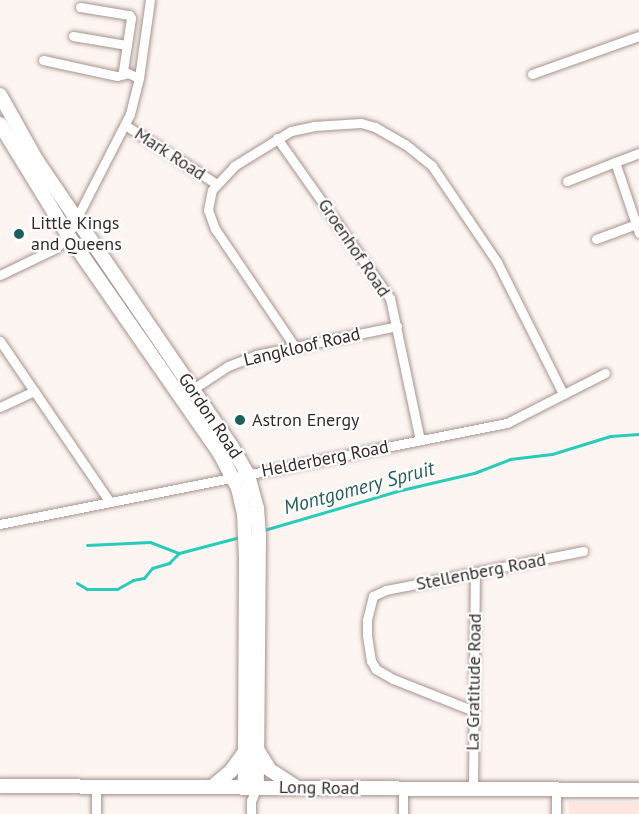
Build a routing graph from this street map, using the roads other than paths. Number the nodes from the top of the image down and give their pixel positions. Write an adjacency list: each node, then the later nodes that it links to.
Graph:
1 (150, 0): 9 (street)
2 (80, 7): 5 (street)
3 (74, 36): 5 (street)
4 (639, 36): 8 (street)
5 (127, 45): 7 (street)
6 (43, 60): 7 (street)
7 (125, 74): 9 (street)
8 (532, 74)
9 (139, 78): 12 (street)
10 (0, 95): 18 (street, Gordon Road)
11 (0, 124): 20 (street, Gordon Road)
12 (126, 126): 17 (street, Mark Road); 18 (street)
13 (277, 138): 17 (street); 23 (street, Groenhof Road); 29 (street)
14 (639, 153): 15 (street)
15 (615, 162): 16 (street); 19 (street)
16 (567, 181)
17 (215, 183): 25 (street)
18 (76, 219): 20 (street); 28 (street, Gordon Road)
19 (638, 227): 21 (street)
20 (68, 235): 22 (street); 28 (street, Gordon Road)
21 (596, 238)
22 (0, 274)
23 (397, 326): 25 (street, Langkloof Road); 31 (street, Groenhof Road)
24 (0, 341): 27 (street)
25 (295, 347): 28 (street, Langkloof Road)
26 (605, 373): 29 (street, Helderberg Road)
27 (34, 391): 30 (street); 33 (street)
28 (187, 394): 32 (street, Gordon Road)
29 (563, 394): 31 (street, Helderberg Road)
30 (0, 407)
31 (420, 440): 32 (street, Helderberg Road)
32 (241, 476): 33 (street, Helderberg Road); 38 (street, Gordon Road); 38 (street, Gordon Road)
33 (110, 502): 34 (street, Helderberg Road)
34 (0, 525)
35 (583, 551): 36 (street, Stellenberg Road)
36 (475, 574): 37 (street, La Gratitude Road); 37 (street, Stellenberg Road)
37 (474, 711): 45 (street, La Gratitude Road)
38 (251, 749): 40 (street, Gordon Road); 42 (street); 43 (street)
39 (0, 786): 41 (street, Long Road)
40 (251, 786): 42 (street, Long Road); 43 (street, Long Road); 49 (street)
41 (96, 787): 42 (street, Long Road); 48 (street)
42 (212, 787)
43 (300, 788): 44 (street, Long Road)
44 (403, 789): 45 (street, Long Road); 50 (street)
45 (472, 790): 46 (street, Long Road)
46 (556, 790): 47 (street, Long Road); 51 (street)
47 (639, 790)
48 (96, 814)
49 (251, 814)
50 (403, 814)
51 (556, 814)

